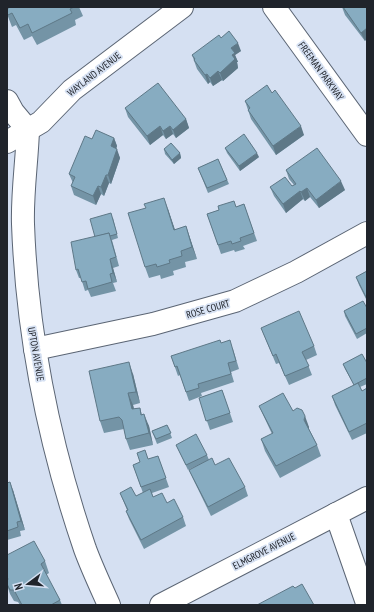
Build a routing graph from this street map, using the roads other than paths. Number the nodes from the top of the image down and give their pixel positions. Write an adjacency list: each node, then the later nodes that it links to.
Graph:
1 (182, 7): 4 (street, WAYLAND AVENUE)
2 (274, 7): 5 (street, FREEMAN PARKWAY)
3 (7, 101): 4 (street)
4 (28, 130): 6 (street, WAYLAND AVENUE); 8 (street, UPTON AVENUE)
5 (367, 135)
6 (7, 142)
7 (367, 233): 8 (street, ROSE COURT)
8 (35, 349): 12 (street, UPTON AVENUE)
9 (367, 498): 10 (street, ELMGROVE AVENUE)
10 (336, 514): 11 (street); 13 (street, ELMGROVE AVENUE)
11 (367, 603)
12 (109, 605)
13 (161, 605)

